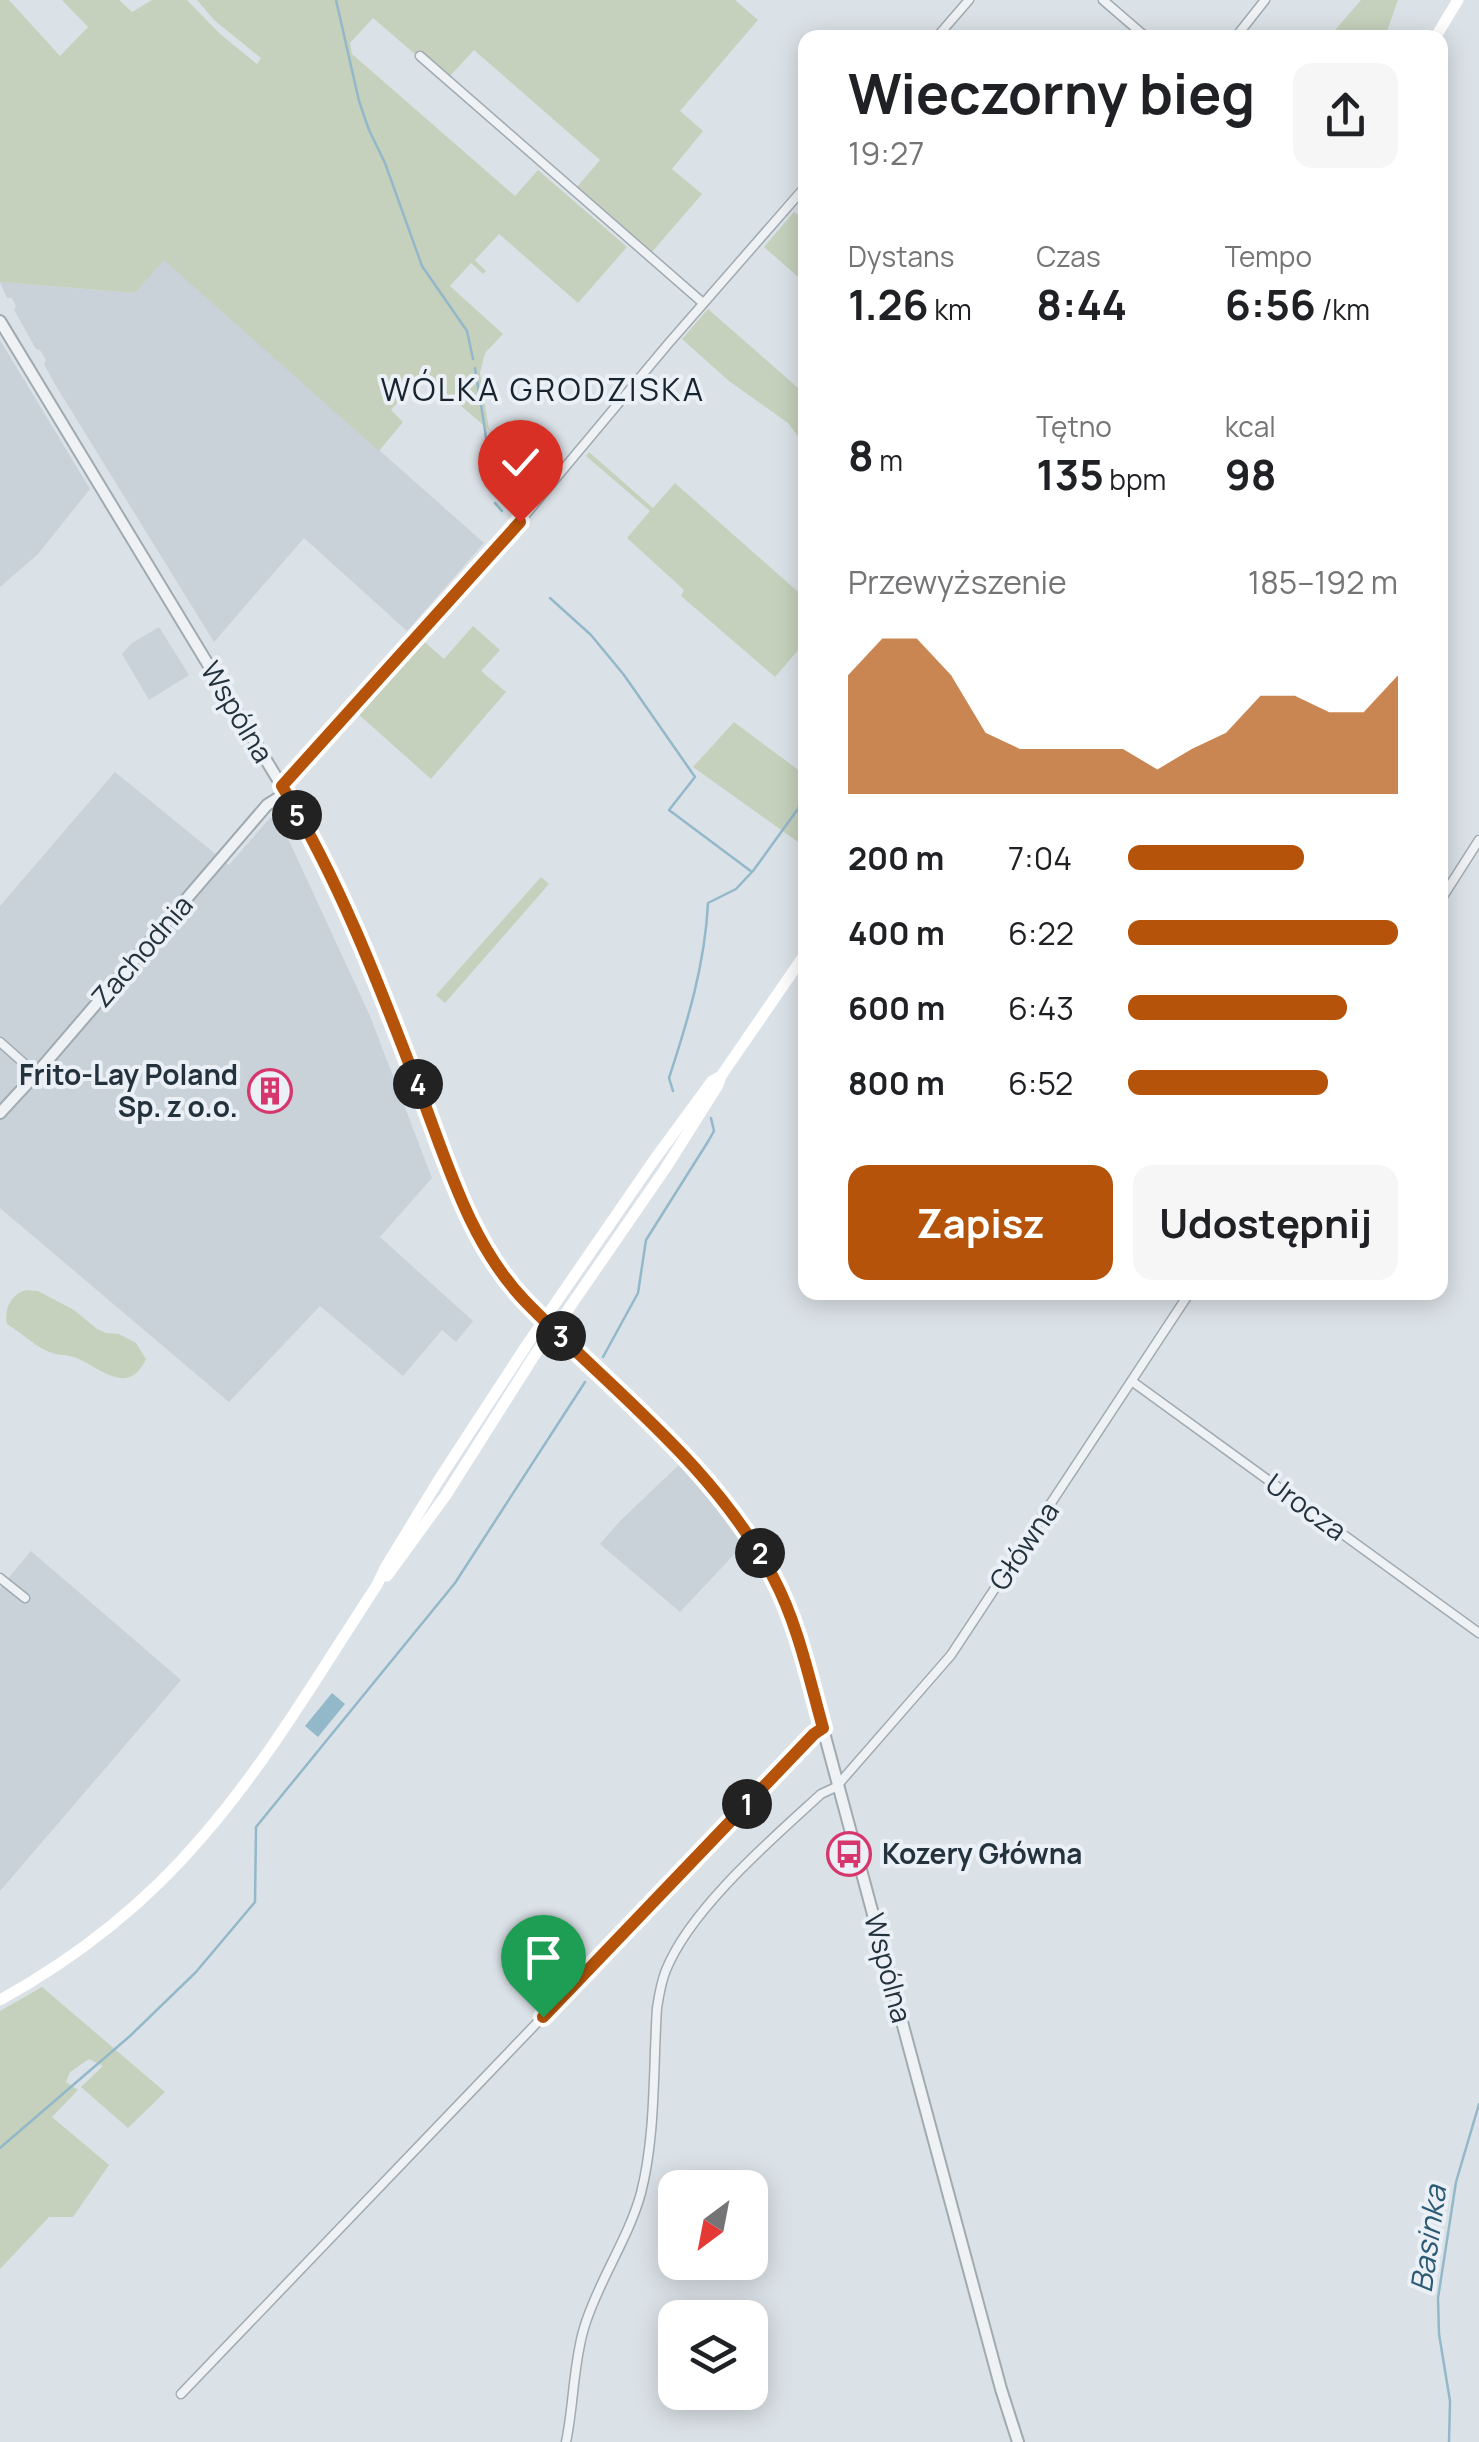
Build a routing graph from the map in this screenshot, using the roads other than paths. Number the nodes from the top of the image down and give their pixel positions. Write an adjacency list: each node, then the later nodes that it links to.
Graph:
1 (969, 0): 5 (street)
2 (1104, 0): 6 (street)
3 (1266, 0): 7 (street)
4 (1458, 0): 8 (main road)
5 (943, 30)
6 (1138, 30)
7 (1241, 30)
8 (1440, 30)
9 (420, 56): 11 (street)
10 (798, 195): 11 (street)
11 (703, 303): 13 (street)
12 (0, 321): 13 (street, Wspólna)
13 (284, 790): 18 (street, Zachodnia); 22 (street, Wspólna)
14 (1479, 840): 15 (street)
15 (1448, 889)
16 (798, 964): 19 (main road)
17 (0, 1042): 18 (street)
18 (36, 1074): 20 (street, Zachodnia)
19 (721, 1076): 22 (main road); 23 (main road)
20 (0, 1113)
21 (1185, 1300): 24 (street, Główna)
22 (544, 1320): 23 (street, Wspólna); 26 (main road)
23 (554, 1330): 26 (main road); 29 (street, Wspólna)
24 (1133, 1382): 28 (street, Urocza); 30 (street, Główna)
25 (0, 1578): 27 (street)
26 (378, 1585): 31 (main road)
27 (25, 1598)
28 (1479, 1633)
29 (823, 1728): 30 (street, Wspólna); 32 (street)
30 (838, 1784): 33 (street, Główna); 34 (street, Wspólna)
31 (0, 2000)
32 (181, 2394)
33 (566, 2442)
34 (1018, 2442)

